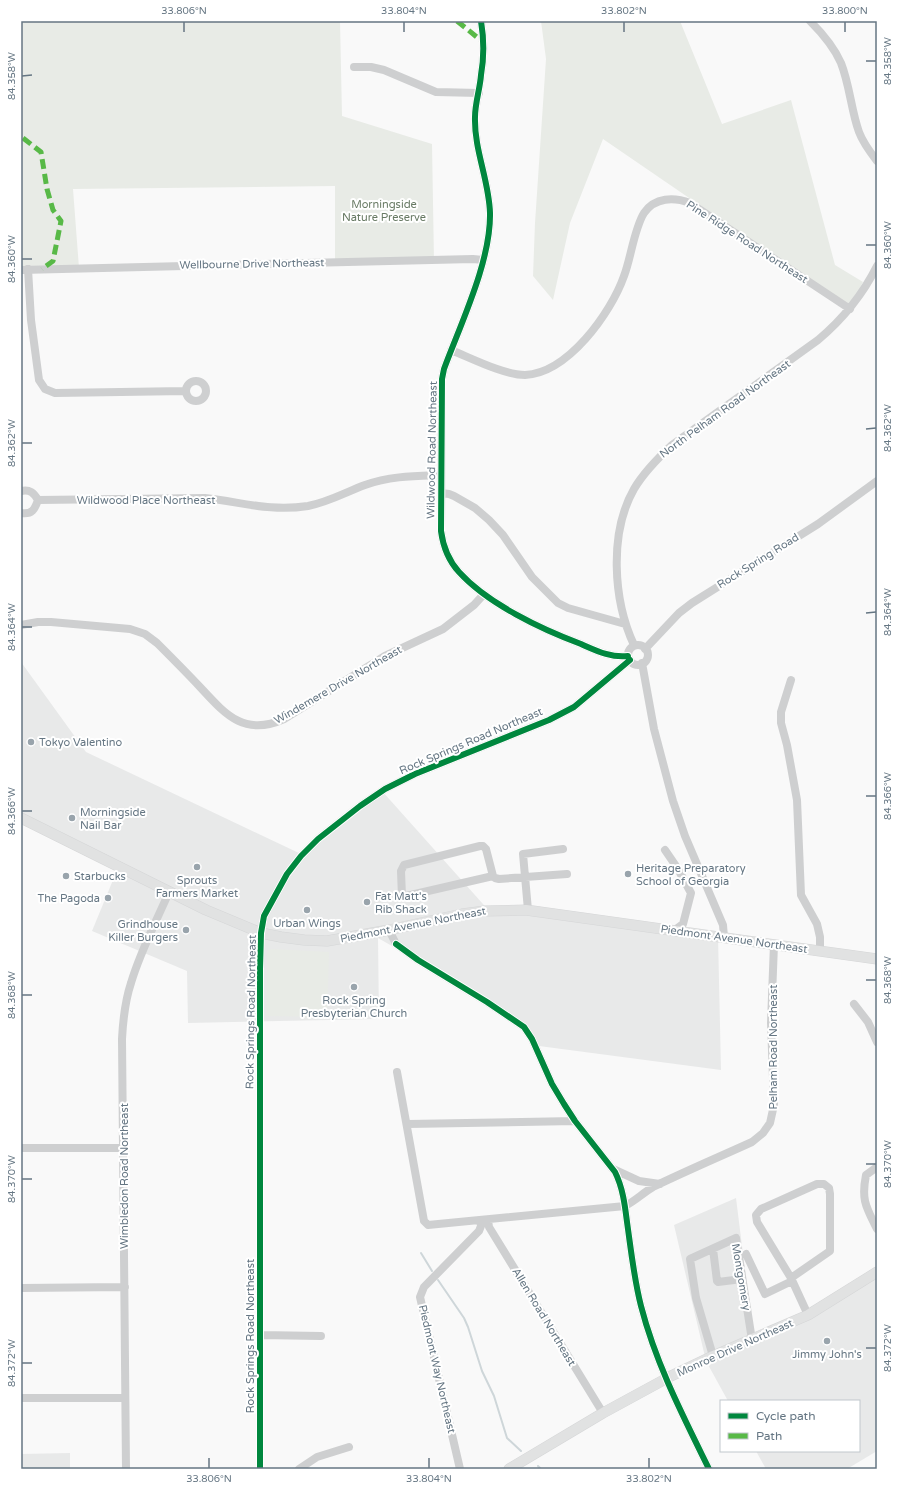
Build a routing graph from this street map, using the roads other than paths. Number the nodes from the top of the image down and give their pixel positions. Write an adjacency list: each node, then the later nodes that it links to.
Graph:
1 (482, 21): 4 (street, Wildwood Road Northeast)
2 (810, 21): 5 (street)
3 (354, 67): 4 (street)
4 (478, 93): 6 (street, Wildwood Road Northeast)
5 (877, 161)
6 (483, 260): 8 (street, Wellbourne Drive Northeast); 10 (street, Wildwood Road Northeast)
7 (877, 266): 9 (street, North Pelham Road Northeast)
8 (24, 270): 11 (street)
9 (850, 309): 10 (street, Pine Ridge Road Northeast); 19 (street, North Pelham Road Northeast)
10 (451, 350): 12 (street, Wildwood Road Northeast)
11 (186, 391)
12 (441, 475): 15 (street, Wildwood Road Northeast); 16 (street, Wildwood Place Northeast)
13 (877, 481): 22 (street, Rock Spring Road)
14 (21, 491): 16 (street)
15 (441, 493): 18 (street, Wildwood Road Northeast); 19 (street)
16 (38, 500): 17 (street)
17 (21, 513)
18 (484, 594): 20 (street, Windemere Drive Northeast); 23 (street, Wildwood Road Northeast)
19 (626, 624): 21 (street, North Pelham Road Northeast)
20 (21, 625)
21 (634, 645): 22 (street); 23 (street)
22 (645, 649): 24 (street)
23 (629, 658): 24 (street); 36 (street, Rock Springs Road Northeast)
24 (642, 663): 37 (street)
25 (791, 680): 39 (street)
26 (22, 817): 32 (main road, Piedmont Avenue Northeast)
27 (562, 849): 31 (street)
28 (665, 850): 35 (street)
29 (567, 874): 31 (street)
30 (492, 876): 30 (street); 31 (street)
31 (525, 878): 33 (street)
32 (169, 892): 36 (main road, Piedmont Avenue Northeast); 47 (street, Wimbledon Road Northeast)
33 (528, 910): 34 (main road, Piedmont Avenue Northeast); 35 (main road, Piedmont Avenue Northeast)
34 (389, 930): 36 (main road, Piedmont Avenue Northeast); 44 (street)
35 (675, 930): 37 (main road, Piedmont Avenue Northeast)
36 (261, 933): 62 (street, Rock Springs Road Northeast)
37 (724, 937): 38 (main road, Piedmont Avenue Northeast)
38 (774, 944): 39 (main road, Piedmont Avenue Northeast); 50 (street, Pelham Road Northeast)
39 (820, 951): 40 (main road, Piedmont Avenue Northeast)
40 (877, 960)
41 (854, 1004): 42 (street)
42 (877, 1042)
43 (397, 1072): 45 (street)
44 (575, 1121): 45 (street); 49 (street)
45 (408, 1124): 52 (street)
46 (21, 1148): 47 (street)
47 (123, 1148): 59 (street, Wimbledon Road Northeast)
48 (877, 1167): 53 (street)
49 (613, 1169): 50 (street); 51 (street)
50 (660, 1184): 51 (street, Pelham Road Northeast)
51 (625, 1206): 52 (street); 66 (street)
52 (484, 1220): 69 (street, Allen Road Northeast); 74 (street, Piedmont Way Northeast)
53 (877, 1229)
54 (712, 1249): 57 (street); 57 (street, Montgomery); 65 (street, Montgomery)
55 (746, 1254): 58 (street)
56 (877, 1272): 61 (main road, Monroe Drive Northeast)
57 (742, 1279): 64 (street, Montgomery)
58 (791, 1280): 58 (street); 61 (street)
59 (124, 1287): 60 (street); 68 (street, Wimbledon Road Northeast)
60 (21, 1288)
61 (808, 1315): 64 (main road, Monroe Drive Northeast)
62 (260, 1335): 63 (street); 72 (street, Rock Springs Road Northeast)
63 (321, 1336)
64 (752, 1340): 65 (main road, Monroe Drive Northeast)
65 (713, 1356): 66 (main road, Monroe Drive Northeast)
66 (666, 1380): 69 (main road, Monroe Drive Northeast); 76 (street)
67 (21, 1398): 68 (street)
68 (126, 1398): 71 (street, Wimbledon Road Northeast)
69 (603, 1413): 75 (main road, Monroe Drive Northeast)
70 (349, 1447): 73 (street)
71 (126, 1469)
72 (260, 1469)
73 (299, 1469)
74 (460, 1469)
75 (509, 1469)
76 (708, 1469)

